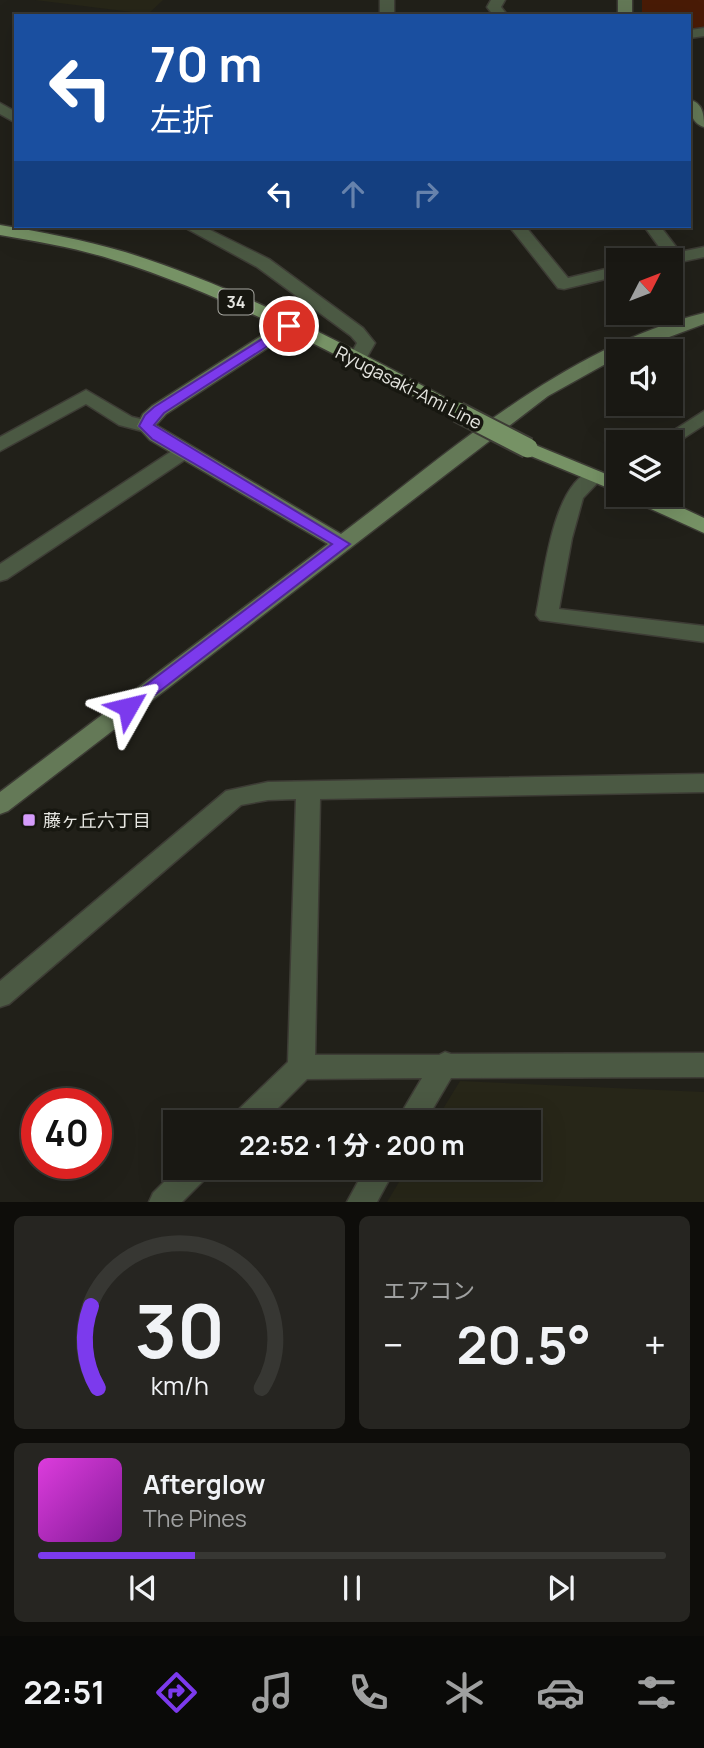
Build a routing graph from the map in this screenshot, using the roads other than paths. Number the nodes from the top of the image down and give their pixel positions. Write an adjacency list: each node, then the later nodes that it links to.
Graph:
1 (691, 105): 2 (street)
2 (704, 122)
3 (194, 228): 13 (street)
4 (519, 228): 10 (street)
5 (653, 228): 7 (street)
6 (0, 230): 12 (main road, Ryugasaki-Ami Line / 34)
7 (663, 248)
8 (704, 252): 9 (street)
9 (683, 256)
10 (606, 274)
11 (704, 318): 23 (street)
12 (289, 326): 13 (main road, Ryugasaki-Ami Line / 34); 15 (street)
13 (357, 359): 19 (main road, Ryugasaki-Ami Line / 34, bridge)
14 (704, 417): 16 (street)
15 (146, 426): 17 (street); 18 (street)
16 (683, 430)
17 (0, 445)
18 (185, 451): 23 (street); 24 (street)
19 (606, 478)
20 (606, 480): 25 (street)
21 (664, 507): 22 (main road)
22 (704, 526)
23 (343, 544): 28 (street)
24 (0, 574)
25 (704, 634)
26 (704, 783): 27 (street)
27 (307, 791): 29 (street); 32 (street)
28 (0, 805)
29 (0, 996)
30 (445, 1065): 31 (street); 32 (street); 34 (street)
31 (704, 1065)
32 (301, 1067): 33 (street)
33 (257, 1110)
34 (417, 1110)
35 (185, 1180): 37 (street)
36 (374, 1180): 38 (street)
37 (163, 1202)
38 (361, 1202)

